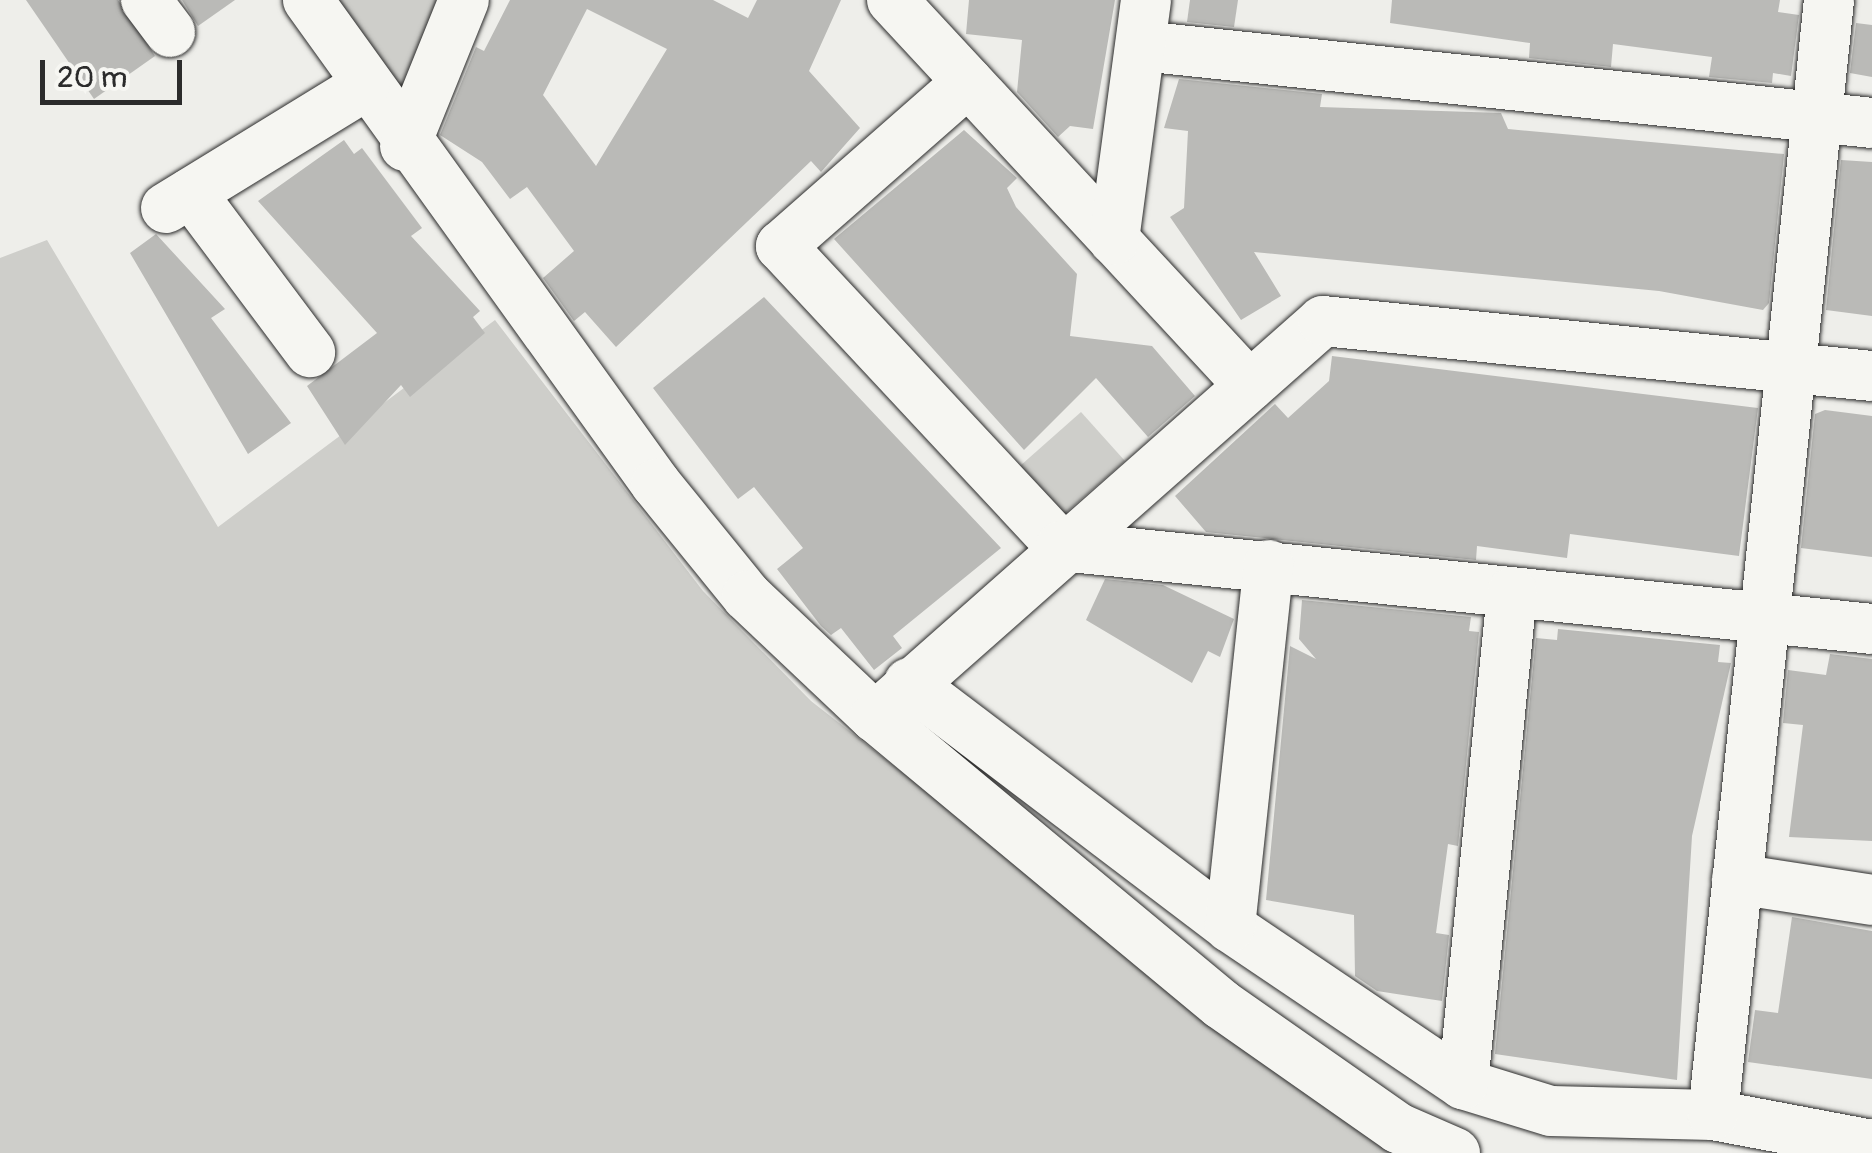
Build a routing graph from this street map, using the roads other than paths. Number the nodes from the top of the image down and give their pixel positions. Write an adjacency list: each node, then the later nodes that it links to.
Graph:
1 (308, 0): 7 (street)
2 (464, 0): 10 (street)
3 (892, 0): 6 (street)
4 (1828, 0): 8 (street)
5 (1143, 23): 8 (street); 11 (street)
6 (968, 82): 11 (street); 16 (street)
7 (364, 86): 10 (street); 12 (street)
8 (1816, 117): 9 (street); 13 (street)
9 (1872, 123)
10 (405, 146): 21 (street)
11 (1114, 240): 15 (street)
12 (310, 352)
13 (1790, 368): 14 (street); 15 (street); 19 (street)
14 (1872, 376)
15 (1250, 386): 16 (street)
16 (1061, 546): 17 (street); 21 (street)
17 (1269, 566): 18 (street); 24 (street)
18 (1512, 592): 19 (street); 25 (street)
19 (1766, 618): 20 (street); 22 (street)
20 (1872, 629)
21 (892, 700): 24 (street); 28 (street)
22 (1737, 879): 23 (street); 26 (street)
23 (1872, 900)
24 (1230, 928): 25 (street)
25 (1462, 1084): 26 (street)
26 (1713, 1115): 27 (street)
27 (1872, 1145)
28 (1455, 1153)

